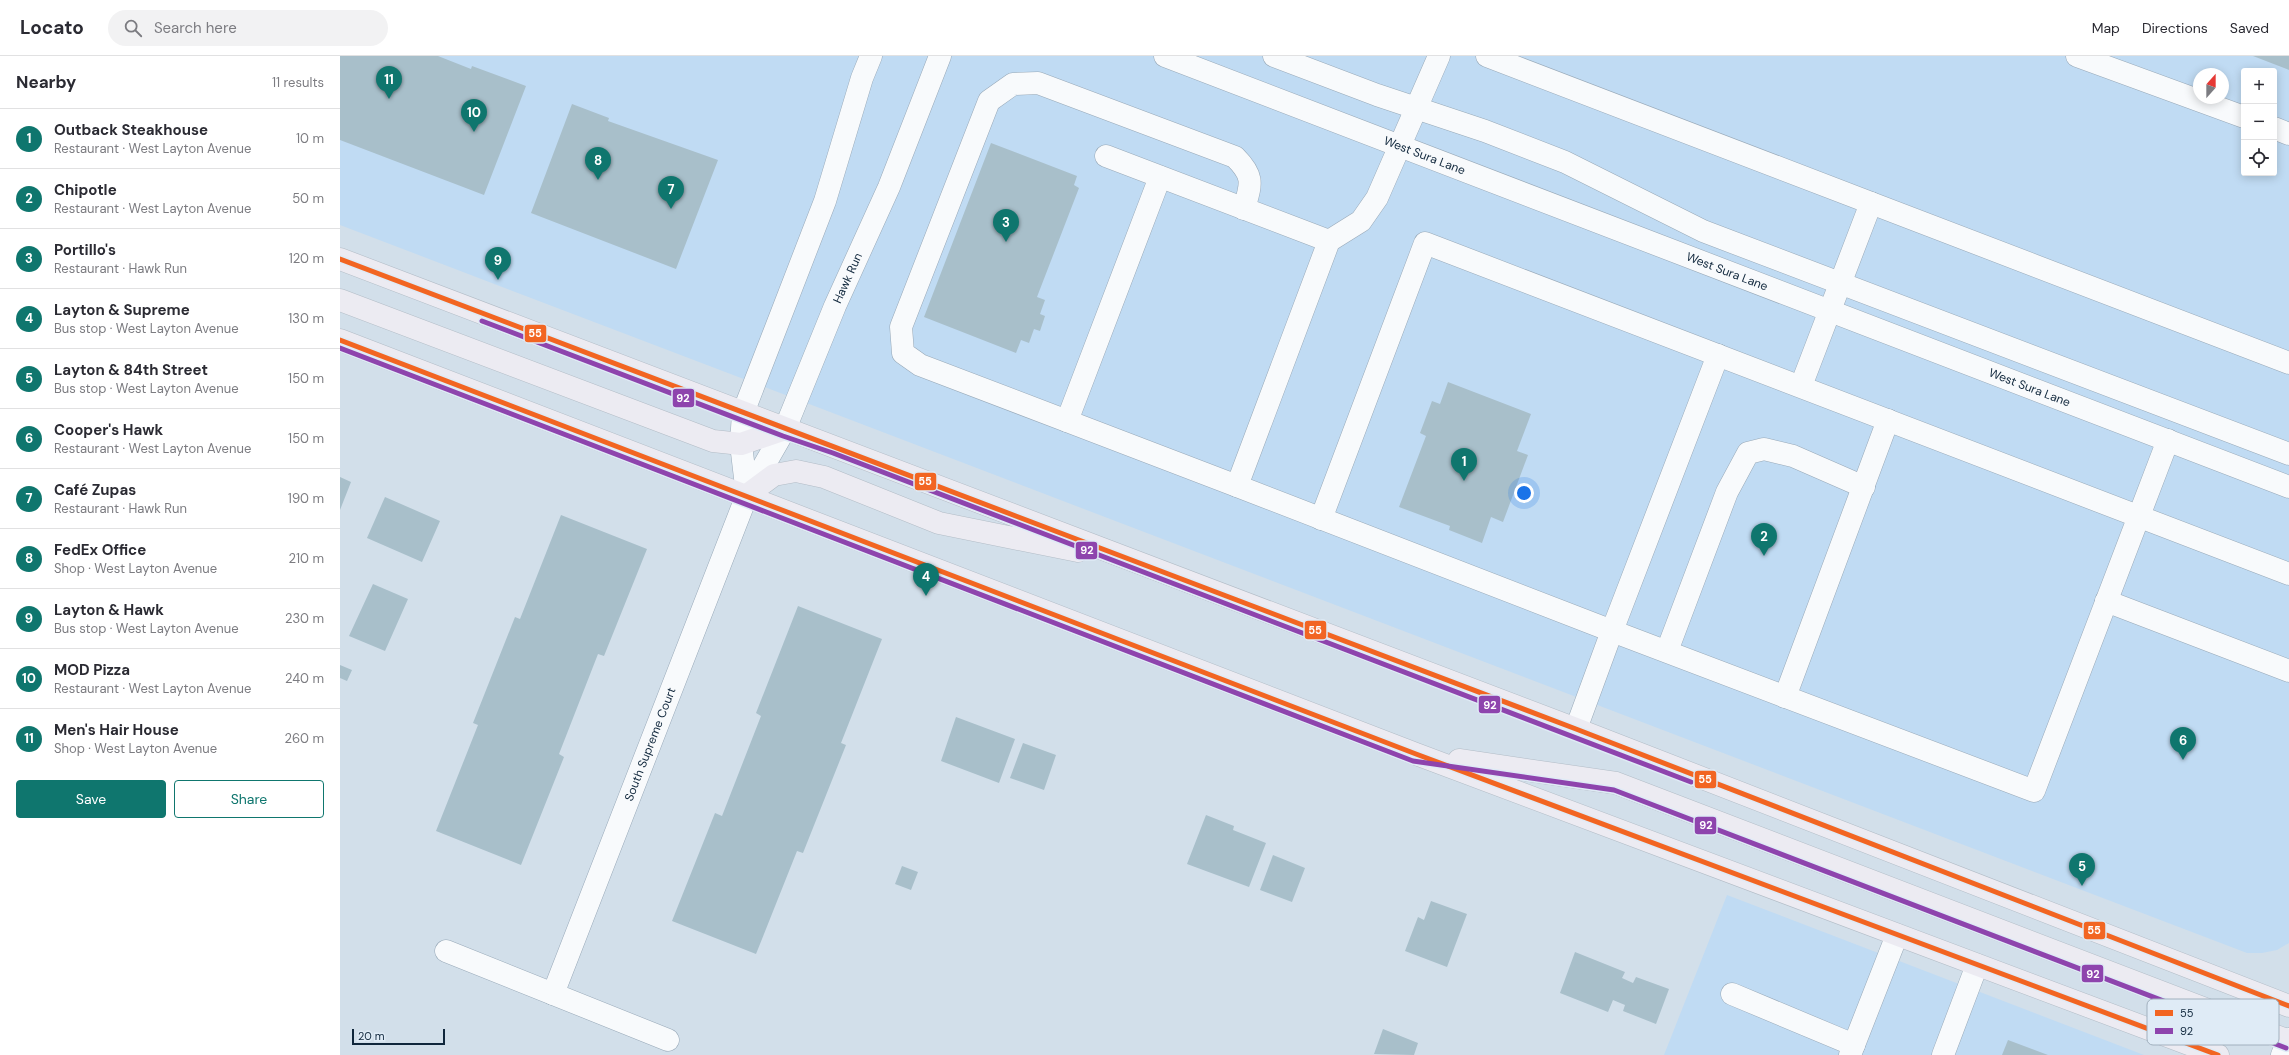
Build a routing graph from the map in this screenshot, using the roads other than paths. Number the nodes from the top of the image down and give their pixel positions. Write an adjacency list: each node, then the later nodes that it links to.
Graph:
1 (871, 56): 26 (street)
2 (940, 56): 29 (street, Hawk Run)
3 (1165, 56): 12 (street, West Sura Lane)
4 (1274, 56): 8 (street)
5 (1439, 56): 8 (street)
6 (1487, 56): 15 (street)
7 (2077, 56): 9 (street)
8 (1415, 107): 12 (street); 19 (street)
9 (2241, 116)
10 (2277, 129): 11 (street)
11 (2289, 134)
12 (1399, 147): 17 (street); 21 (street, West Sura Lane)
13 (1106, 156): 14 (street)
14 (1160, 177): 16 (street); 28 (street)
15 (1871, 203): 19 (street); 24 (street)
16 (1244, 209): 17 (street); 28 (street)
17 (1329, 241): 33 (street)
18 (340, 259): 26 (main road)
19 (1840, 282): 21 (street); 32 (street)
20 (340, 300): 31 (main road)
21 (1829, 310): 25 (street); 30 (street, West Sura Lane)
22 (340, 340): 36 (main road)
23 (1718, 355): 25 (street); 38 (street); 42 (street)
24 (2289, 363)
25 (1800, 386): 27 (street)
26 (743, 413): 29 (main road); 31 (street)
27 (1888, 420): 34 (street); 37 (street)
28 (1066, 421): 33 (street)
29 (786, 429): 31 (main road); 36 (street, Hawk Run); 39 (main road)
30 (2168, 440): 35 (street, West Sura Lane); 37 (street)
31 (741, 444): 36 (street)
32 (2289, 454)
33 (1237, 486): 38 (street)
34 (1864, 487): 43 (street); 45 (street)
35 (2289, 487)
36 (747, 495): 39 (main road); 47 (main road); 51 (street, South Supreme Court)
37 (2139, 516): 40 (street); 41 (street)
38 (1321, 519): 42 (street)
39 (1140, 564): 46 (main road)
40 (2289, 574)
41 (2106, 601): 44 (street); 45 (street)
42 (1612, 631): 43 (street); 46 (street)
43 (1666, 651): 45 (street)
44 (2289, 671)
45 (1786, 697)
46 (1576, 729): 54 (main road)
47 (1416, 754): 48 (main road); 53 (main road)
48 (1897, 935): 50 (main road); 62 (street)
49 (446, 951): 51 (street)
50 (1977, 965): 57 (main road); 63 (street)
51 (553, 994): 59 (street)
52 (1732, 994): 62 (street)
53 (2182, 999)
54 (2271, 999)
55 (2279, 1002): 56 (main road)
56 (2289, 1006)
57 (2147, 1028)
58 (2279, 1036): 60 (main road)
59 (668, 1040)
60 (2289, 1040): 65 (street)
61 (2191, 1045): 64 (main road)
62 (1852, 1050)
63 (1943, 1055)
64 (2218, 1055)
65 (2282, 1055)

